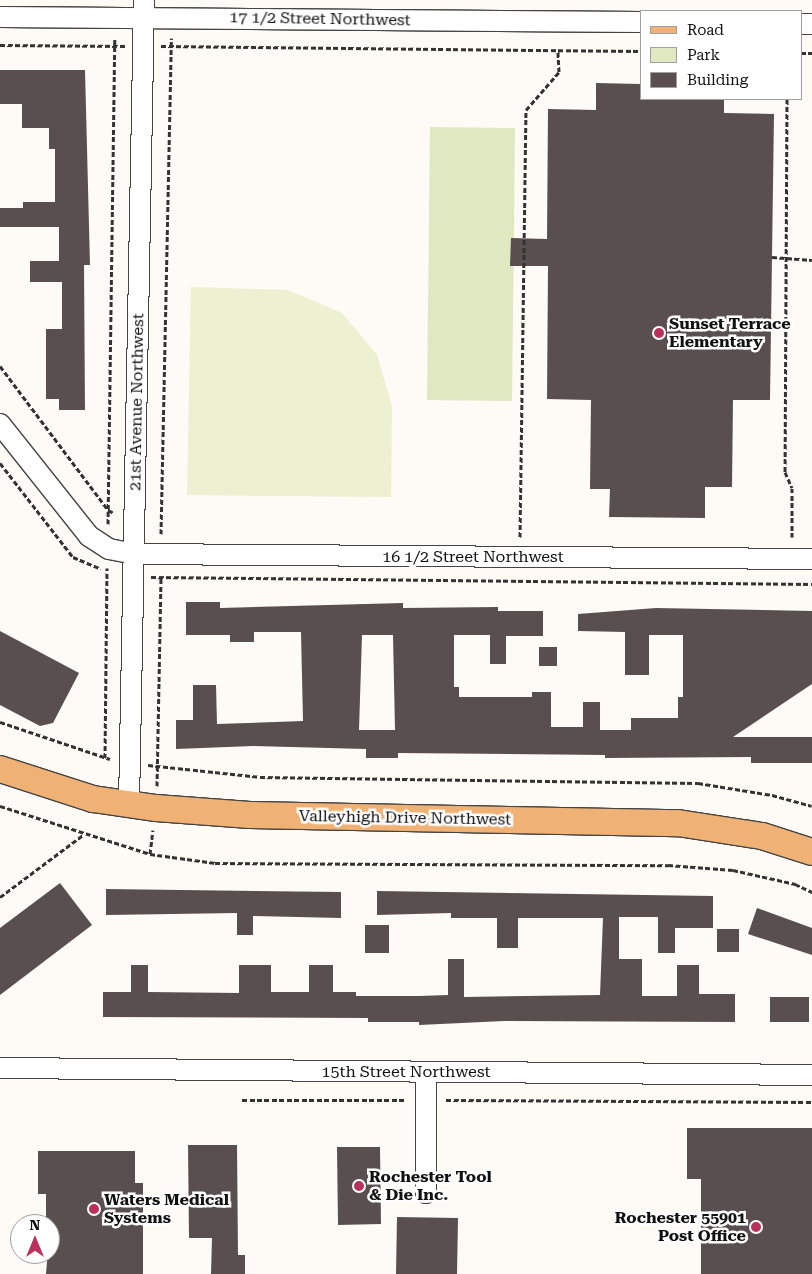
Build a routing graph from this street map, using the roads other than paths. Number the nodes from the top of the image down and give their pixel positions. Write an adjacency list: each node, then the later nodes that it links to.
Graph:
1 (144, 9): 2 (street, 17 1/2 Street Northwest); 3 (street, 17 1/2 Street Northwest); 5 (street, 21st Avenue Northwest)
2 (0, 17)
3 (640, 22)
4 (0, 424): 5 (street, 16 1/2 Street Northwest)
5 (134, 554): 6 (street, 16 1/2 Street Northwest); 8 (street, 21st Avenue Northwest)
6 (812, 559)
7 (0, 769): 8 (main road, Valleyhigh Drive Northwest)
8 (129, 805): 9 (main road, Valleyhigh Drive Northwest)
9 (812, 852)
10 (0, 1068): 11 (street, 15th Street Northwest)
11 (426, 1072): 12 (street, 15th Street Northwest); 13 (street)
12 (812, 1075)
13 (426, 1193)

